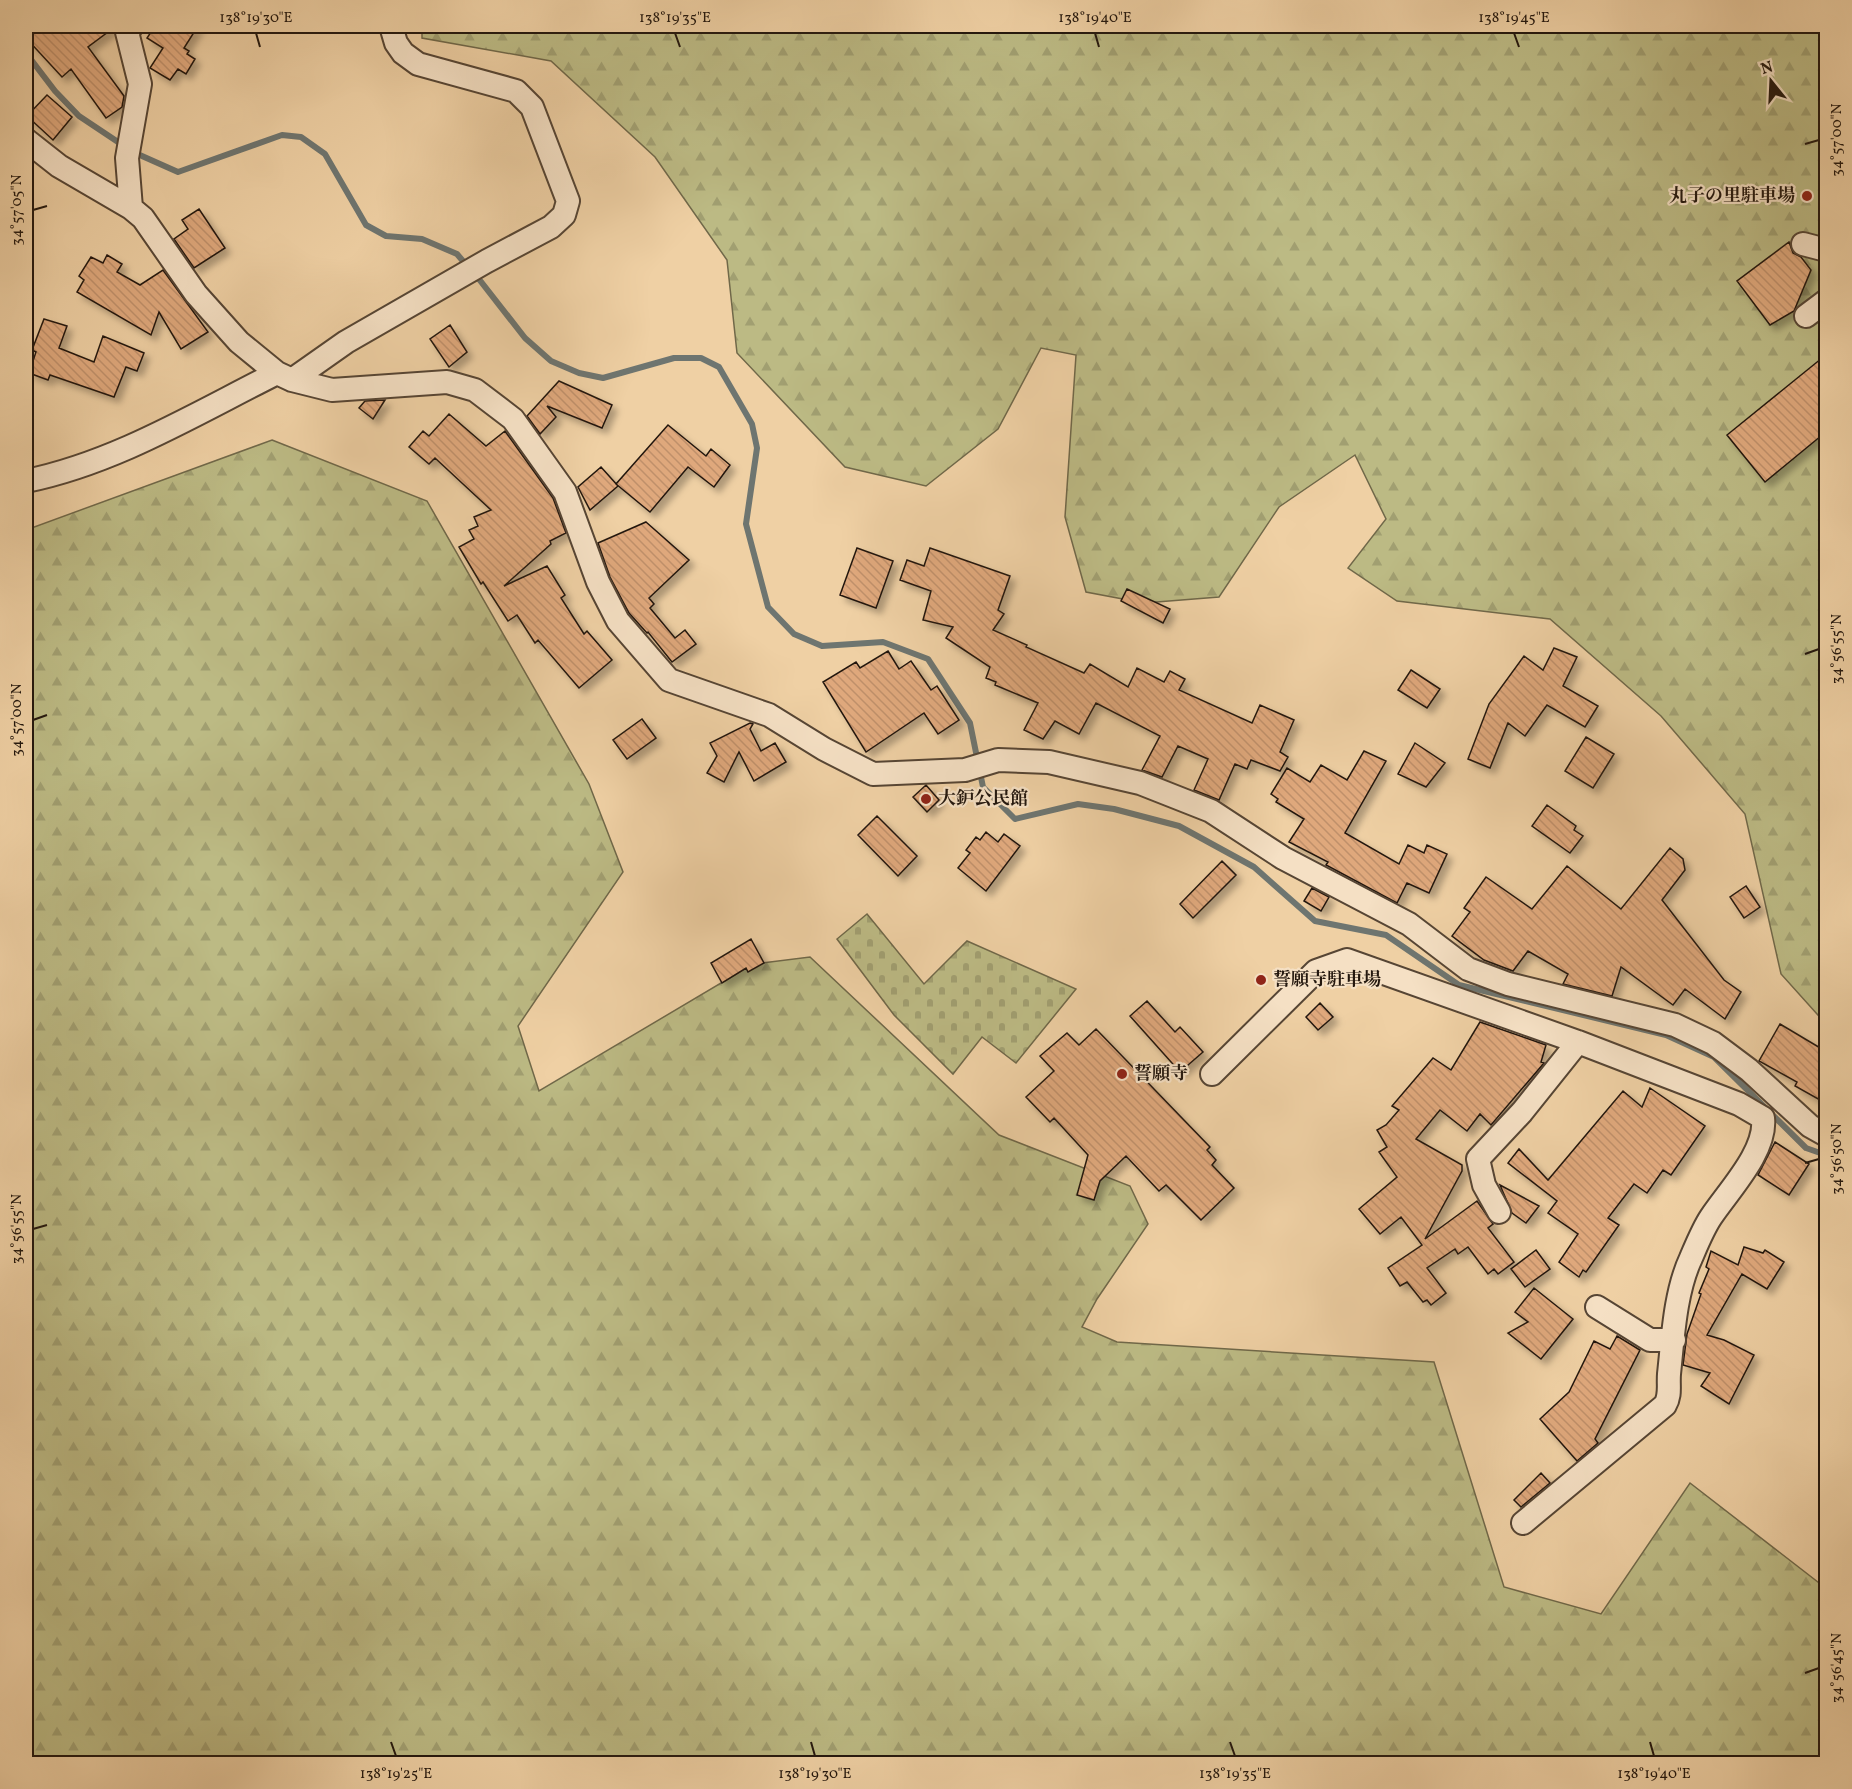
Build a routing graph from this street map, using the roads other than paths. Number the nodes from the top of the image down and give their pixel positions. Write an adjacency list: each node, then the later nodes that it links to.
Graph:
1 (132, 26): 4 (street)
2 (391, 26): 9 (street)
3 (26, 140): 4 (street)
4 (131, 208): 9 (street)
5 (1803, 244): 6 (street)
6 (1827, 250)
7 (1827, 301): 8 (street)
8 (1806, 316)
9 (284, 377): 10 (street); 11 (street)
10 (26, 481)
11 (1573, 1000): 12 (street); 14 (street)
12 (1573, 1040): 13 (street); 15 (street); 17 (street)
13 (1212, 1074)
14 (1789, 1107): 15 (street); 16 (street)
15 (1763, 1118): 19 (street)
16 (1827, 1135)
17 (1499, 1212)
18 (1597, 1306): 19 (street)
19 (1674, 1340): 20 (street)
20 (1523, 1523)

